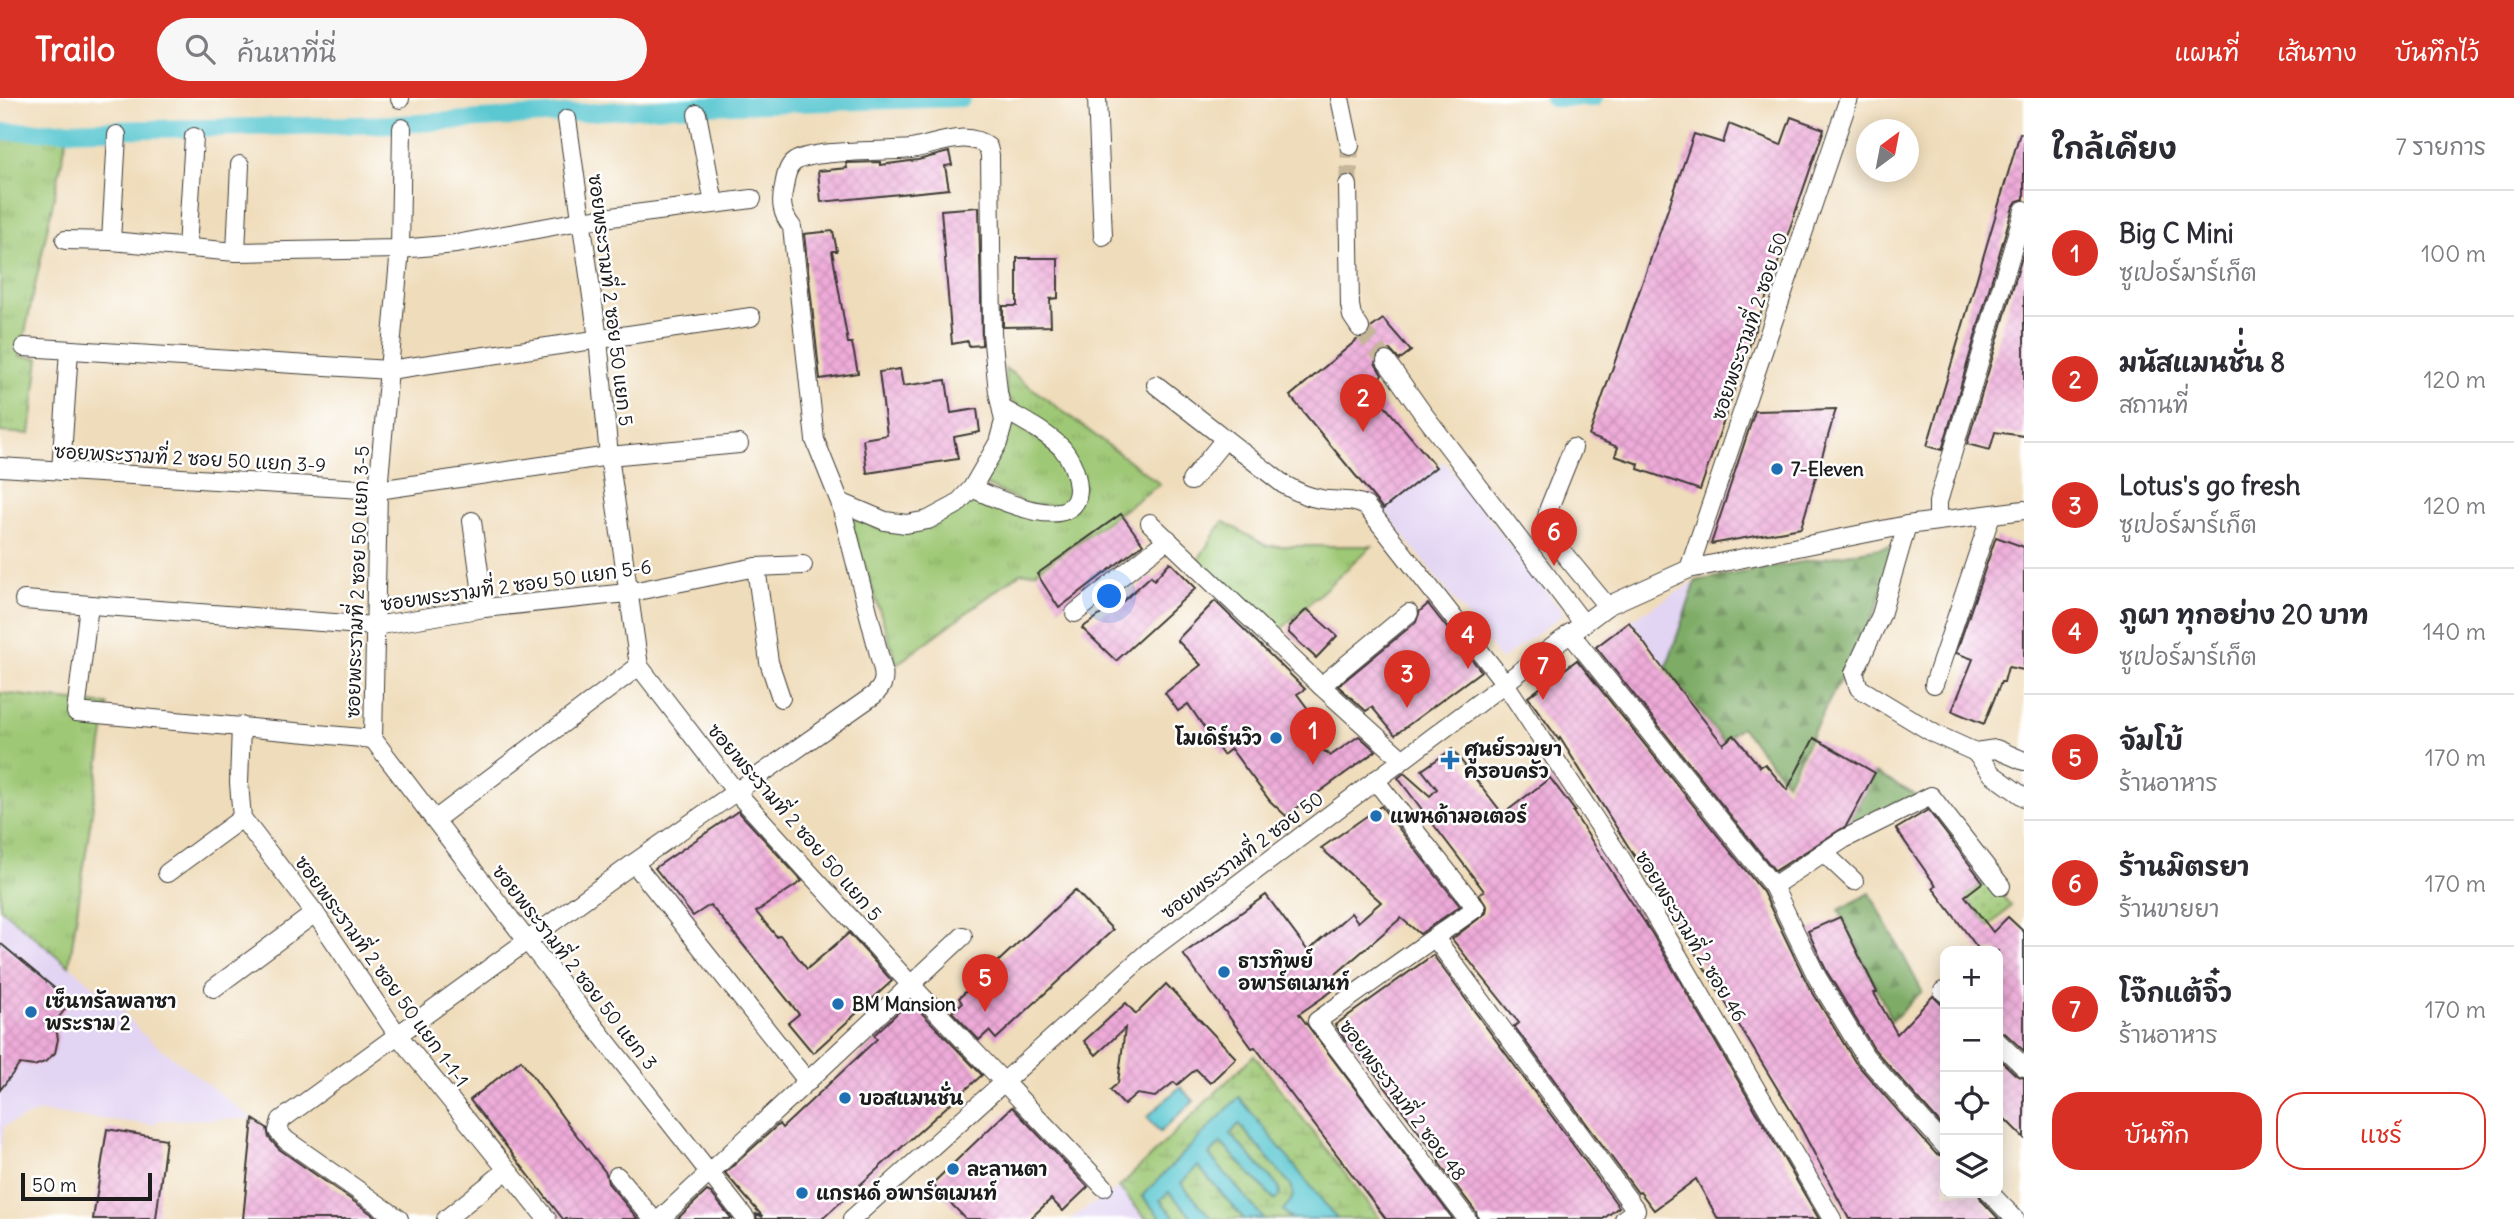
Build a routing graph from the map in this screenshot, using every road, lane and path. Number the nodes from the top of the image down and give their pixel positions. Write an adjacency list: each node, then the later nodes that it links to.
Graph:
1 (1340, 98): 9 (street)
2 (1849, 98): 50 (street, ซอยพระรามที่ 2 ซอย 50)
3 (1097, 99): 16 (street)
4 (697, 114): 13 (street)
5 (567, 119): 15 (street, ซอยพระรามที่ 2 ซอย 50 แยก 5)
6 (402, 128): 20 (street, ซอยพระรามที่ 2 ซอย 50 แยก 3-5)
7 (117, 135): 18 (street)
8 (194, 138): 19 (street)
9 (1350, 146)
10 (240, 165): 21 (street)
11 (1348, 185): 23 (street)
12 (752, 199): 13 (street)
13 (715, 203): 15 (street)
14 (2024, 210): 43 (street)
15 (580, 221): 20 (street); 24 (street, ซอยพระรามที่ 2 ซอย 50 แยก 5)
16 (1103, 236)
17 (65, 240): 18 (street)
18 (111, 241): 19 (street)
19 (187, 248): 21 (street)
20 (400, 249): 21 (street); 28 (street, ซอยพระรามที่ 2 ซอย 50 แยก 3-5)
21 (236, 252)
22 (751, 317): 24 (street)
23 (1360, 328)
24 (598, 339): 28 (street); 34 (street, ซอยพระรามที่ 2 ซอย 50 แยก 5)
25 (24, 347): 26 (street)
26 (69, 349): 28 (street); 36 (street)
27 (1386, 361): 59 (street)
28 (389, 370): 39 (street, ซอยพระรามที่ 2 ซอย 50 แยก 3-5)
29 (1156, 385): 31 (street, ซอยพระรามที่ 2 ซอย 46)
30 (1003, 409): 38 (street); 38 (street); 40 (street)
31 (1225, 439): 37 (street); 61 (street, ซอยพระรามที่ 2 ซอย 46)
32 (739, 444): 34 (street, ซอยพระรามที่ 2 ซอย 50 แยก 3-9)
33 (1573, 448): 54 (street)
34 (609, 456): 39 (street, ซอยพระรามที่ 2 ซอย 50 แยก 3-9); 51 (street, ซอยพระรามที่ 2 ซอย 50 แยก 5)
35 (0, 467): 36 (street, ซอยพระรามที่ 2 ซอย 50 แยก 3-9)
36 (61, 471): 39 (street, ซอยพระรามที่ 2 ซอย 50 แยก 3-9)
37 (1191, 481)
38 (972, 488): 40 (street)
39 (377, 490): 58 (street, ซอยพระรามที่ 2 ซอย 50 แยก 3-5)
40 (840, 502): 71 (street)
41 (2024, 510): 42 (street, ซอยพระรามที่ 2 ซอย 50)
42 (1991, 515): 43 (street, ซอยพระรามที่ 2 ซอย 50); 62 (street)
43 (1938, 520): 46 (street, ซอยพระรามที่ 2 ซอย 50)
44 (472, 521): 55 (street)
45 (1150, 523): 47 (street)
46 (1907, 525): 50 (street, ซอยพระรามที่ 2 ซอย 50); 67 (street)
47 (1168, 539): 56 (street); 63 (street)
48 (803, 565): 49 (street, ซอยพระรามที่ 2 ซอย 50 แยก 5-6)
49 (756, 567): 51 (street, ซอยพระรามที่ 2 ซอย 50 แยก 5-6); 64 (street)
50 (1689, 569): 54 (street, ซอยพระรามที่ 2 ซอย 50)
51 (627, 593): 55 (street, ซอยพระรามที่ 2 ซอย 50 แยก 5-6); 60 (street, ซอยพระรามที่ 2 ซอย 50 แยก 5)
52 (24, 600): 53 (street, ซอยพระรามที่ 2 ซอย 50 แยก 5-6)
53 (89, 605): 58 (street, ซอยพระรามที่ 2 ซอย 50 แยก 5-6); 65 (street, ซอยพระรามที่ 2 ซอย 50 แยก 3-5)
54 (1607, 606): 59 (street, ซอยพระรามที่ 2 ซอย 50)
55 (484, 608): 58 (street, ซอยพระรามที่ 2 ซอย 50 แยก 5-6)
56 (1074, 613)
57 (1409, 613): 63 (street)
58 (375, 626): 66 (street, ซอยพระรามที่ 2 ซอย 50 แยก 3-5)
59 (1576, 628): 61 (street, ซอยพระรามที่ 2 ซอย 50); 79 (street)
60 (639, 666): 71 (street, ซอยพระรามที่ 2 ซอย 50 แยก 5); 74 (street)
61 (1504, 682): 68 (street, ซอยพระรามที่ 2 ซอย 50); 107 (street, ซอยพระรามที่ 2 ซอย 46)
62 (1934, 684)
63 (1321, 686): 68 (street)
64 (781, 698)
65 (241, 726): 66 (street, ซอยพระรามที่ 2 ซอย 50 แยก 3-5); 73 (street)
66 (373, 739): 74 (street, ซอยพระรามที่ 2 ซอย 50 แยก 3)
67 (1975, 752): 69 (street); 72 (street)
68 (1403, 760): 70 (street, ซอยพระรามที่ 2 ซอย 50)
69 (2024, 761)
70 (1375, 780): 83 (street, ซอยพระรามที่ 2 ซอย 48); 91 (street, ซอยพระรามที่ 2 ซอย 50)
71 (736, 792): 76 (street); 85 (street, ซอยพระรามที่ 2 ซอย 50 แยก 5)
72 (2024, 797)
73 (242, 818): 77 (street); 81 (street, ซอยพระรามที่ 2 ซอย 50 แยก 1-1-1)
74 (436, 819): 84 (street, ซอยพระรามที่ 2 ซอย 50 แยก 3)
75 (1823, 852): 78 (street); 79 (street); 80 (street)
76 (634, 863): 84 (street); 90 (street)
77 (167, 873)
78 (1854, 881)
79 (1773, 886): 92 (street)
80 (2001, 886)
81 (315, 913): 86 (street); 87 (street, ซอยพระรามที่ 2 ซอย 50 แยก 1-1-1)
82 (962, 936): 85 (street)
83 (1435, 938): 105 (street, ซอยพระรามที่ 2 ซอย 48); 106 (street)
84 (528, 942): 87 (street); 94 (street, ซอยพระรามที่ 2 ซอย 50 แยก 3)
85 (911, 985): 90 (street); 91 (street, ซอยพระรามที่ 2 ซอย 50 แยก 5)
86 (214, 988)
87 (397, 1034): 93 (street, ซอยพระรามที่ 2 ซอย 50 แยก 1-1-1); 98 (street)
88 (2003, 1047): 89 (street)
89 (2024, 1067)
90 (808, 1082): 94 (street)
91 (1003, 1083): 96 (street, ซอยพระรามที่ 2 ซอย 50 แยก 5); 104 (street, ซอยพระรามที่ 2 ซอย 50)
92 (1940, 1140)
93 (507, 1170): 99 (street); 100 (street, ซอยพระรามที่ 2 ซอย 50 แยก 1-1-1)
94 (710, 1174): 102 (street); 103 (street, ซอยพระรามที่ 2 ซอย 50 แยก 3)
95 (617, 1176): 101 (street)
96 (1104, 1187)
97 (1995, 1198): 108 (street)
98 (399, 1219)
99 (446, 1219)
100 (547, 1219)
101 (653, 1219)
102 (660, 1219)
103 (746, 1219)
104 (852, 1219)
105 (1467, 1219)
106 (1624, 1219)
107 (1832, 1219)
108 (2015, 1219)

